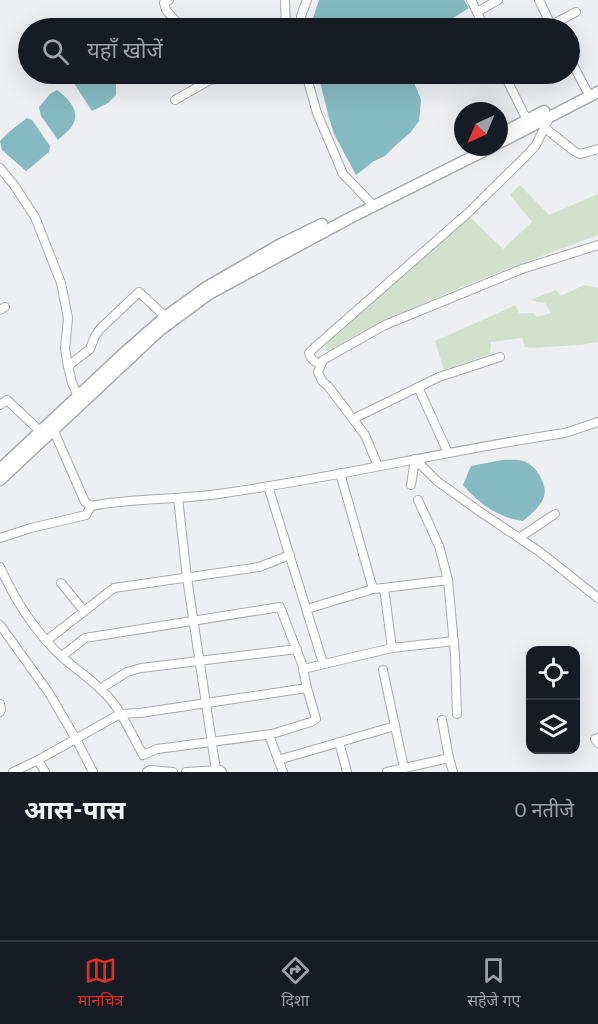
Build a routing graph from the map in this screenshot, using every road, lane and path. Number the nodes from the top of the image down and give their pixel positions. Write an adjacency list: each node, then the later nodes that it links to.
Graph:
1 (285, 0): 10 (street)
2 (307, 0): 11 (street)
3 (471, 0): 7 (street)
4 (498, 0): 7 (street)
5 (539, 0): 13 (street)
6 (165, 1): 9 (street)
7 (477, 12): 12 (street)
8 (576, 12): 14 (street)
9 (173, 18)
10 (286, 18)
11 (302, 18)
12 (480, 18)
13 (546, 18)
14 (566, 18)
15 (580, 74): 20 (street)
16 (203, 84): 21 (street)
17 (309, 84): 31 (street)
18 (509, 84): 23 (street)
19 (598, 85): 20 (highway)
20 (592, 93): 22 (highway); 23 (highway)
21 (175, 100)
22 (550, 116): 24 (street); 26 (highway)
23 (527, 120): 25 (highway)
24 (545, 128): 27 (street); 35 (street)
25 (508, 130)
26 (508, 138)
27 (598, 149)
28 (458, 156): 31 (highway)
29 (473, 156): 31 (highway)
30 (0, 168): 36 (street)
31 (372, 203): 33 (highway)
32 (598, 245): 35 (street)
33 (168, 319): 36 (street); 38 (highway); 42 (highway)
34 (500, 357): 37 (street)
35 (321, 364): 40 (street)
36 (68, 366): 38 (street)
37 (418, 387): 40 (street); 44 (street)
38 (78, 396): 43 (highway)
39 (1, 403): 43 (street)
40 (353, 419): 46 (street)
41 (598, 422): 44 (street)
42 (53, 429): 49 (highway); 54 (street)
43 (40, 431): 47 (highway)
44 (448, 453): 45 (street)
45 (415, 459): 46 (street); 50 (street); 57 (street)
46 (378, 466): 48 (street)
47 (0, 469)
48 (340, 473): 51 (street); 64 (street)
49 (0, 480)
50 (411, 485)
51 (268, 486): 52 (street); 58 (street)
52 (178, 498): 54 (street); 60 (street)
53 (418, 500): 61 (street)
54 (91, 506): 56 (street)
55 (555, 514): 57 (street)
56 (0, 538)
57 (519, 538): 65 (street)
58 (290, 555): 60 (street); 66 (street)
59 (0, 567): 70 (street)
60 (187, 578): 67 (street); 68 (street)
61 (448, 580): 63 (street); 71 (street)
62 (61, 583): 67 (street)
63 (384, 588): 64 (street); 72 (street)
64 (373, 590): 66 (street)
65 (598, 598)
66 (307, 609): 76 (street)
67 (84, 611): 70 (street)
68 (193, 621): 73 (street); 74 (street); 75 (street)
69 (0, 625): 90 (street)
70 (46, 641): 74 (street)
71 (454, 641): 72 (street); 85 (street)
72 (392, 648): 76 (street)
73 (297, 649): 75 (street); 77 (street)
74 (62, 656): 79 (street)
75 (200, 661): 79 (street); 81 (street)
76 (323, 663): 77 (street)
77 (303, 669): 80 (street)
78 (383, 670): 87 (street)
79 (100, 688): 84 (street)
80 (307, 688): 81 (street); 88 (street)
81 (207, 702): 84 (street); 91 (street)
82 (0, 704): 83 (street)
83 (0, 712)
84 (120, 714): 90 (street); 94 (street)
85 (457, 714)
86 (442, 720): 95 (street)
87 (395, 726): 92 (street); 98 (street)
88 (272, 734): 91 (street); 97 (street)
89 (598, 738): 93 (street)
90 (76, 739): 96 (street); 103 (street)
91 (212, 741): 94 (street); 100 (street)
92 (339, 742): 97 (street); 108 (street)
93 (598, 743)
94 (143, 755): 99 (street)
95 (449, 758): 98 (street); 110 (street)
96 (38, 760): 101 (street); 102 (street)
97 (278, 760): 107 (street)
98 (404, 768): 109 (street)
99 (148, 771): 104 (street)
100 (219, 771): 106 (street)
101 (13, 772)
102 (45, 772)
103 (93, 772)
104 (166, 772): 105 (street)
105 (173, 772)
106 (188, 772)
107 (283, 772)
108 (347, 772)
109 (387, 772)
110 (453, 772)

